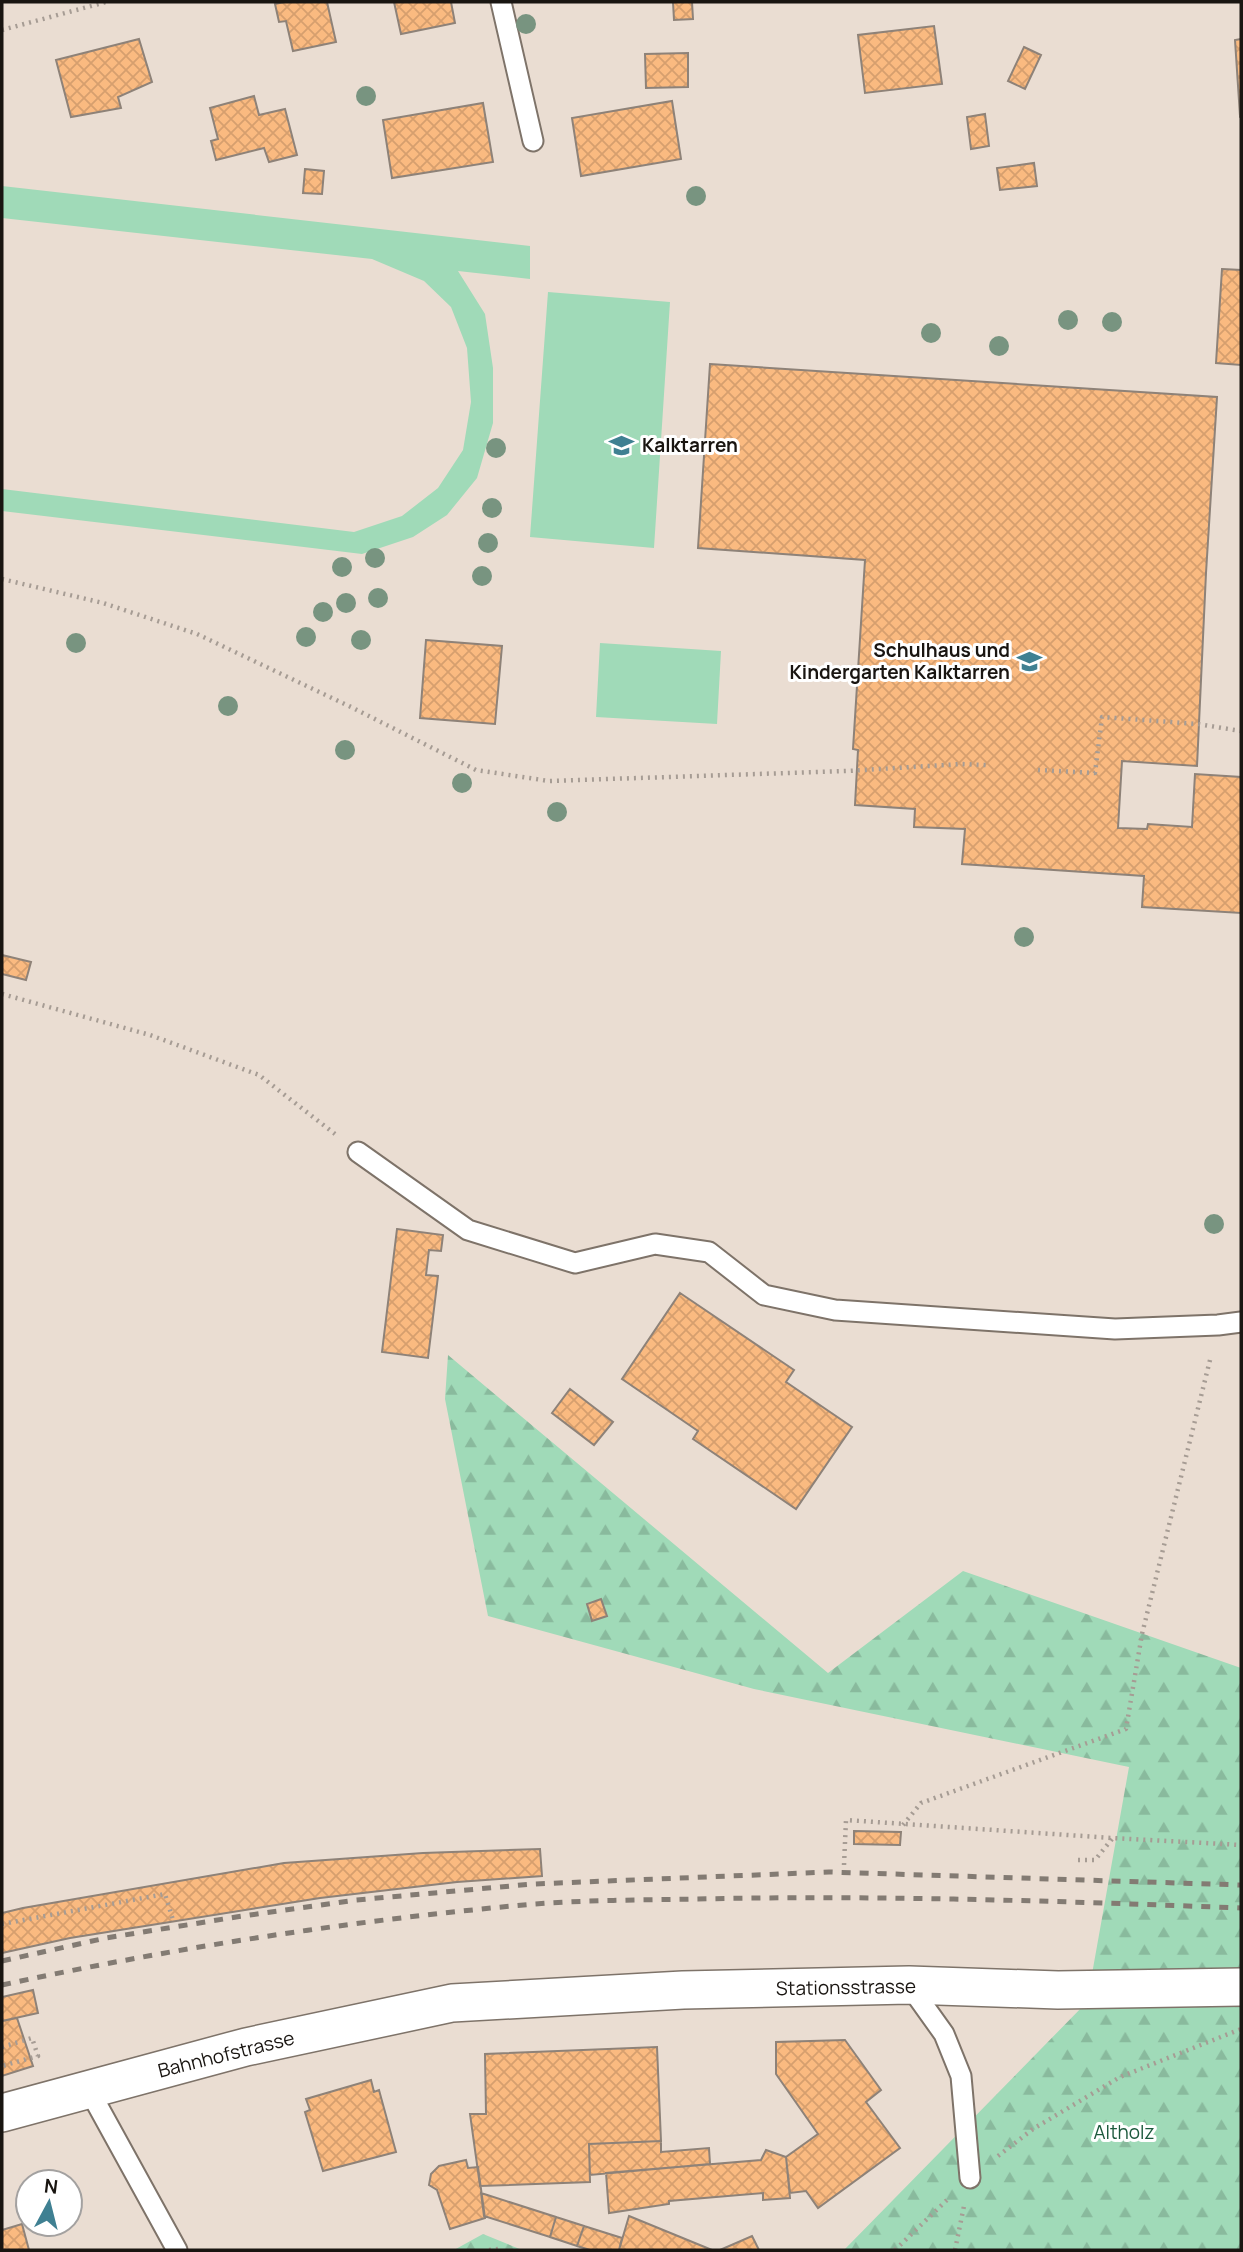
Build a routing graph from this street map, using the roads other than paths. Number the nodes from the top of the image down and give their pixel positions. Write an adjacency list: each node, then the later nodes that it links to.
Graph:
1 (501, 2): 2 (lane)
2 (533, 141)
3 (358, 1152): 4 (lane)
4 (1241, 1322)
5 (909, 1985): 6 (street, Stationsstrasse); 7 (street, Stationsstrasse); 10 (lane)
6 (1241, 1987)
7 (452, 2003): 8 (street, Bahnhofstrasse)
8 (89, 2090): 9 (street, Bahnhofstrasse); 11 (lane)
9 (2, 2113)
10 (970, 2178)
11 (177, 2250)

